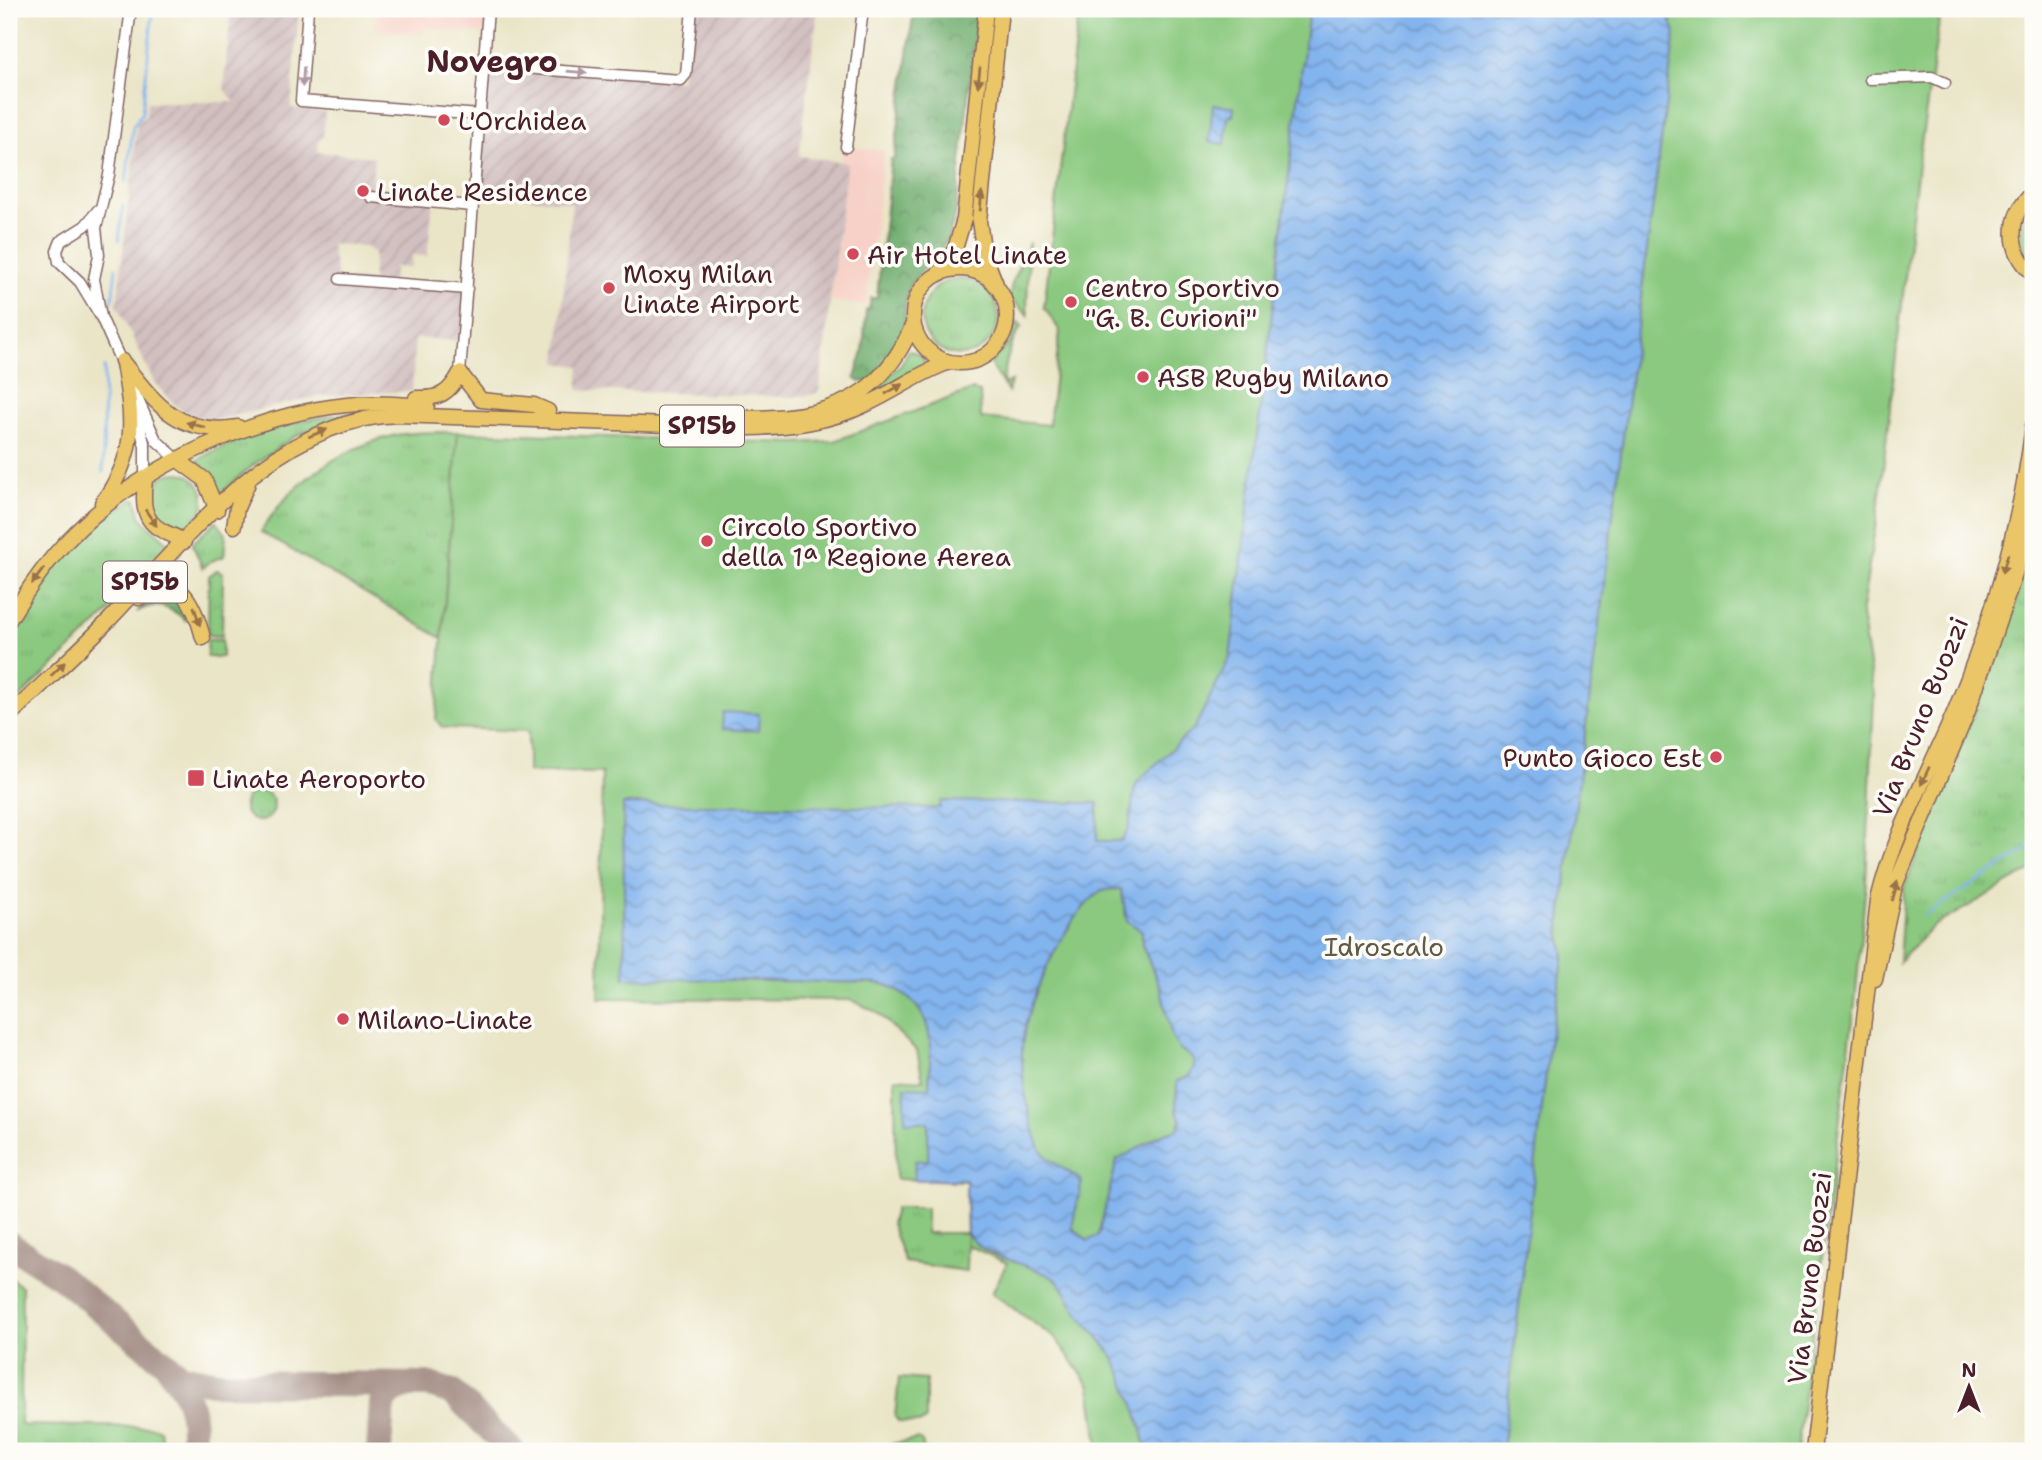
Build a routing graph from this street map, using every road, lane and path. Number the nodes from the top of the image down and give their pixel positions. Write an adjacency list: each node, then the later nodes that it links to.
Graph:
1 (131, 9): 15 (street)
2 (308, 9): 11 (street, one-way to 11)
3 (488, 9): 8 (street)
4 (692, 9): 8 (street, one-way to 4)
5 (863, 9): 12 (street)
6 (986, 9): 20 (main road, SP15b, one-way to 20)
7 (1001, 9): 24 (main road, SP15b, one-way to 7)
8 (484, 65): 11 (street)
9 (1870, 79): 10 (street)
10 (1945, 83)
11 (480, 115): 16 (street)
12 (846, 147)
13 (2033, 193): 21 (main road)
14 (371, 197): 16 (street)
15 (102, 205): 17 (street); 18 (street)
16 (473, 206): 25 (street)
17 (75, 232): 18 (street); 22 (street)
18 (96, 242): 19 (street)
19 (95, 266): 22 (street); 26 (street)
20 (939, 273): 24 (main road); 27 (main road, SP15b)
21 (2033, 273)
22 (72, 274): 26 (street)
23 (340, 279): 25 (street)
24 (996, 285): 29 (main road, SP15b)
25 (467, 289): 30 (street)
26 (101, 317): 28 (street)
27 (913, 324): 29 (main road); 32 (main road, SP15b)
28 (122, 361): 33 (main road, one-way to 28); 35 (street); 37 (street); 40 (main road)
29 (950, 362): 36 (main road, SP15b, one-way to 29)
30 (460, 373): 31 (main road); 32 (main road)
31 (360, 404): 32 (main road, SP15b); 33 (main road, SP15b)
32 (548, 411)
33 (288, 418): 35 (main road, SP15b)
34 (2033, 425): 47 (main road, Via Bruno Buozzi, one-way to 47)
35 (178, 460): 37 (main road, SP15b); 39 (main road)
36 (260, 468): 39 (main road, SP15b); 41 (main road)
37 (145, 479): 40 (main road, SP15b); 42 (main road, SP15b, one-way to 42)
38 (2033, 504): 47 (main road, Via Bruno Buozzi, one-way to 38)
39 (217, 510): 42 (main road, SP15b)
40 (94, 515): 43 (main road, SP15b, one-way to 43)
41 (234, 526)
42 (184, 541): 44 (main road, SP15b)
43 (9, 620)
44 (107, 622): 45 (main road, one-way to 45); 46 (main road, SP15b, one-way to 44)
45 (203, 638)
46 (9, 716)
47 (1864, 1028): 48 (main road, Via Bruno Buozzi)
48 (1812, 1451)

